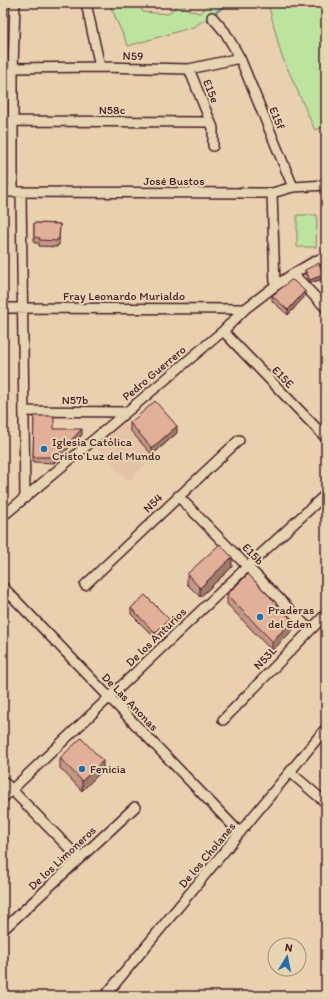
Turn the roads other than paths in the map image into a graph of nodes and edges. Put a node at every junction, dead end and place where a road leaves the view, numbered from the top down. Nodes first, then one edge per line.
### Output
1 (15, 3) edge
2 (86, 3) edge
3 (212, 17) dead end
4 (240, 58) junction
5 (100, 67) junction
6 (13, 68) junction
7 (189, 69) junction
8 (13, 122) junction
9 (210, 122) junction
10 (213, 146) dead end
11 (326, 185) edge
12 (293, 188) junction
13 (3, 192) edge
14 (17, 192) junction
15 (272, 193) junction
16 (326, 257) edge
17 (293, 274) junction
18 (275, 286) junction
19 (3, 308) edge
20 (22, 308) junction
21 (245, 308) junction
22 (326, 308) edge
23 (223, 332) junction
24 (24, 411) junction
25 (126, 412) junction
26 (326, 438) edge
27 (239, 440) dead end
28 (326, 494) edge
29 (178, 496) junction
30 (25, 498) junction
31 (3, 516) edge
32 (248, 566) junction
33 (85, 585) dead end
34 (3, 587) edge
35 (326, 614) edge
36 (310, 630) junction
37 (110, 698) junction
38 (222, 720) dead end
39 (326, 728) edge
40 (290, 772) junction
41 (3, 781) edge
42 (11, 789) junction
43 (3, 798) edge
44 (326, 803) edge
45 (134, 807) dead end
46 (240, 833) junction
47 (79, 858) junction
48 (6, 927) dead end
49 (108, 995) edge

1 - 6 street
2 - 5 street
3 - 4 street, E15f
4 - 7 street, N59
4 - 12 street, E15f
5 - 6 street, N59
5 - 7 street, N59
6 - 8 street
7 - 9 street, E15e
8 - 9 street, N58c
8 - 14 street
9 - 10 street, E15e
11 - 12 street, José Bustos
12 - 15 street, José Bustos
13 - 14 street, José Bustos
14 - 15 street, José Bustos
14 - 20 street
15 - 18 street
16 - 17 street, Pedro Guerrero
17 - 18 street, Pedro Guerrero
17 - 22 street
18 - 21 street, Pedro Guerrero
19 - 20 street, Fray Leonardo Murialdo
20 - 21 street, Fray Leonardo Murialdo
20 - 24 street
21 - 23 street, Pedro Guerrero
23 - 25 street, Pedro Guerrero
23 - 26 street, E15E
24 - 25 street, N57b
24 - 30 street
25 - 30 street, Pedro Guerrero
27 - 29 street, N54
28 - 32 street, De los Anturios
29 - 32 street, E15b
29 - 33 street, N54
30 - 31 street, Pedro Guerrero
32 - 36 street, E15b
32 - 37 street, De los Anturios
34 - 37 street, De Las Anonas
35 - 36 street, N53L
36 - 38 street, N53L
37 - 42 street, De los Anturios
37 - 46 street, De Las Anonas
39 - 40 street, De los Cholanes
40 - 44 street
40 - 46 street, De los Cholanes
41 - 42 street
42 - 43 street, De los Anturios
42 - 47 street
45 - 47 street, De los Limoneros
46 - 49 street, De los Cholanes
47 - 48 street, De los Limoneros

